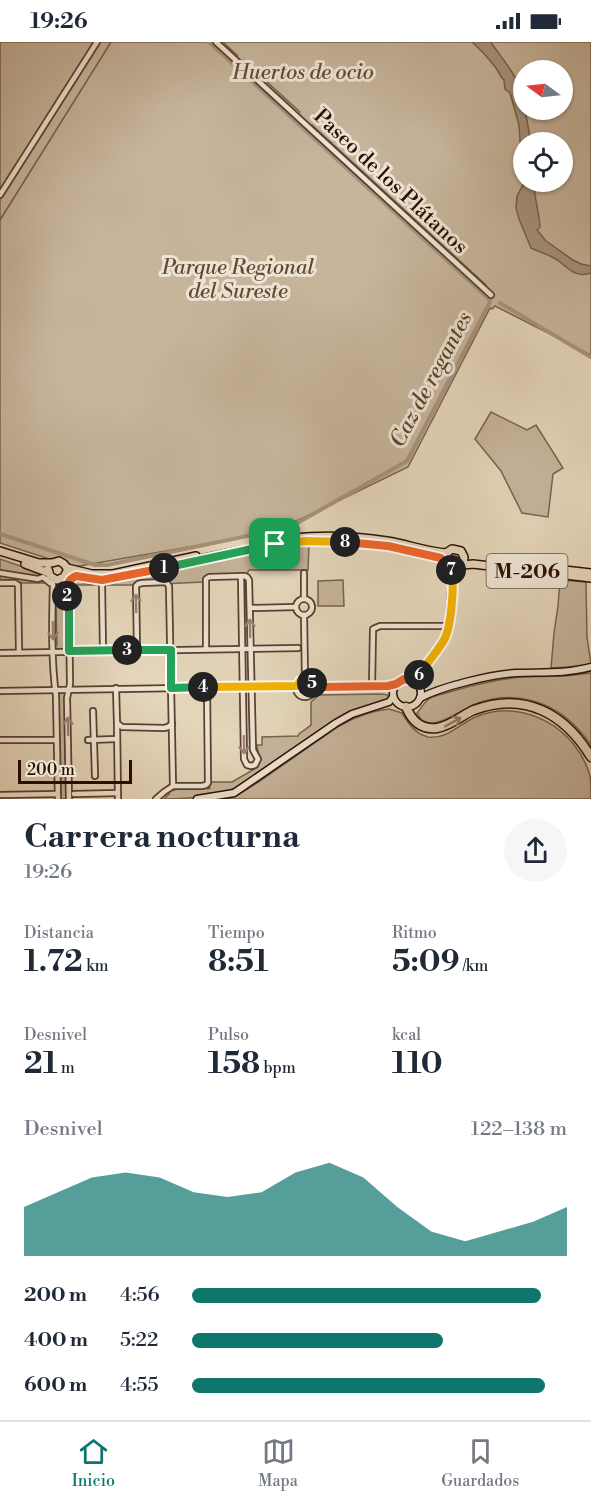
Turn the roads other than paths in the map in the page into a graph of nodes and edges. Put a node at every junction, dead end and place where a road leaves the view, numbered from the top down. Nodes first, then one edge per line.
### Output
1 (97, 42) edge
2 (216, 42) edge
3 (0, 195) edge
4 (491, 296) dead end
5 (0, 551) edge
6 (447, 553) junction
7 (0, 556) edge
8 (52, 563) junction
9 (456, 564) junction
10 (66, 573) junction
11 (304, 573) dead end
12 (591, 573) edge
13 (4, 574) edge
14 (76, 576) junction
15 (241, 576) junction
16 (50, 578) junction
17 (591, 578) edge
18 (7, 580) dead end
19 (15, 580) junction
20 (0, 581) edge
21 (67, 585) junction
22 (102, 585) dead end
23 (304, 598) junction
24 (296, 607) junction
25 (250, 608) junction
26 (304, 615) junction
27 (448, 626) junction
28 (242, 648) junction
29 (251, 648) junction
30 (298, 648) dead end
31 (206, 649) junction
32 (137, 650) junction
33 (171, 650) junction
34 (69, 651) junction
35 (103, 651) junction
36 (0, 652) edge
37 (19, 652) junction
38 (53, 652) junction
39 (591, 667) edge
40 (305, 679) junction
41 (414, 681) junction
42 (396, 684) junction
43 (243, 686) junction
44 (251, 686) junction
45 (297, 686) junction
46 (372, 686) junction
47 (381, 686) junction
48 (207, 687) junction
49 (316, 687) junction
50 (116, 688) junction
51 (171, 688) junction
52 (55, 689) junction
53 (69, 689) junction
54 (0, 691) edge
55 (421, 694) junction
56 (393, 696) junction
57 (402, 706) junction
58 (374, 707) junction
59 (93, 711) dead end
60 (117, 723) junction
61 (172, 724) junction
62 (94, 739) junction
63 (117, 739) junction
64 (0, 740) edge
65 (57, 740) junction
66 (87, 740) dead end
67 (591, 757) edge
68 (95, 776) dead end
69 (173, 786) junction
70 (74, 794) dead end
71 (0, 795) edge
72 (58, 796) edge
73 (118, 796) edge
74 (69, 799) edge
75 (156, 799) edge
76 (197, 799) edge

1 - 3 street
2 - 4 street, Paseo de los Plátanos
5 - 8 main road, M-206
6 - 9 main road
6 - 9 main road, M-206
6 - 10 main road, M-206
7 - 16 main road, M-206
8 - 10 main road, M-206
8 - 16 main road
9 - 12 main road, M-206
9 - 14 main road, M-206
9 - 17 main road, M-206
9 - 27 street
10 - 14 main road, M-206
10 - 16 main road, M-206
10 - 21 street
11 - 23 street
13 - 18 street
13 - 19 street
13 - 20 street
14 - 21 street
15 - 25 street
15 - 28 street
15 - 31 street
16 - 19 street
16 -> 38 street
19 - 20 street
19 - 37 street
21 - 34 street
22 - 35 street
23 - 24 street
23 - 26 street
24 - 25 street
24 - 26 street
29 -> 25 street
26 - 40 street
27 - 41 street
27 - 46 street
28 - 29 street
28 - 31 street
28 - 43 street
29 - 30 street
29 - 44 street
31 - 33 street
32 - 33 street
32 -> 33 street
32 - 35 street
33 - 51 street
34 - 35 street
34 - 38 street
34 - 53 street
36 - 37 street
37 - 38 street
38 - 52 street
39 - 55 street
40 - 45 street
40 - 49 street
41 - 42 street
41 - 55 street
42 - 47 street
42 - 56 street
43 - 44 street
43 -> 44 street
43 - 48 street
44 - 45 street
45 - 49 street
46 - 47 street
46 - 49 street
47 - 56 street
48 - 51 street
48 - 69 street
50 - 51 street
50 - 53 street
50 - 60 street
51 - 61 street
52 - 53 street
52 - 54 street
52 - 65 street
74 -> 53 street
55 - 57 street
56 - 57 street
56 - 58 street
57 - 58 street
57 -> 67 highway
58 - 76 street
59 - 62 street
60 - 61 street
60 - 63 street
61 - 69 street
62 - 63 street
62 - 66 street
62 - 68 street
63 - 73 street
64 - 65 street
65 - 72 street
69 - 75 street
70 - 73 street
71 - 72 street

